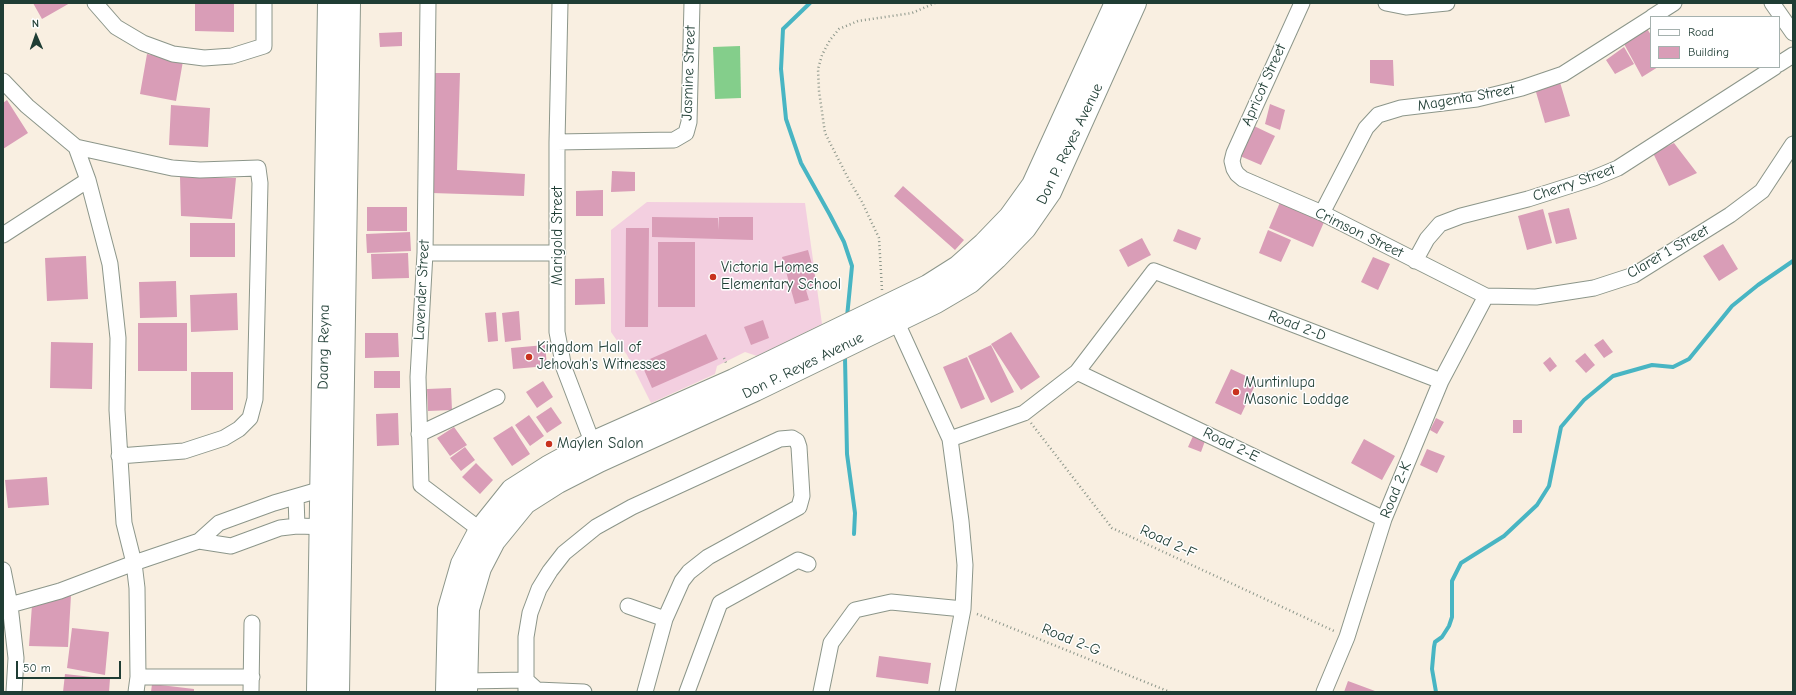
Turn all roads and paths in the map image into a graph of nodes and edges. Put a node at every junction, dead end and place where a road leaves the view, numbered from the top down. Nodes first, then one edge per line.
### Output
1 (95, 3) edge
2 (264, 3) edge
3 (329, 3) edge
4 (349, 3) edge
5 (428, 3) edge
6 (560, 3) edge
7 (692, 3) edge
8 (935, 3) edge
9 (1116, 3) edge
10 (1136, 3) edge
11 (1302, 3) edge
12 (1386, 3) edge
13 (1448, 3) edge
14 (1674, 3) edge
15 (1772, 3) edge
16 (1654, 16) edge
17 (1650, 18) edge
18 (1793, 34) edge
19 (1793, 55) edge
20 (1780, 63) edge
21 (1773, 68) edge
22 (4, 84) edge
23 (557, 142) junction
24 (1793, 144) edge
25 (76, 147) junction
26 (1234, 169) joint
27 (88, 180) junction
28 (1322, 213) junction
29 (3, 235) edge
30 (425, 253) junction
31 (558, 253) junction
32 (1415, 261) junction
33 (1486, 296) junction
34 (892, 313) junction
35 (1077, 372) junction
36 (1441, 381) junction
37 (497, 397) dead end
38 (1024, 413) junction
39 (420, 434) junction
40 (950, 438) junction
41 (596, 452) junction
42 (119, 456) junction
43 (332, 486) junction
44 (296, 497) junction
45 (249, 512) junction
46 (1384, 519) junction
47 (297, 526) junction
48 (331, 527) junction
49 (487, 535) junction
50 (255, 537) junction
51 (200, 541) junction
52 (134, 563) junction
53 (808, 564) dead end
54 (3, 570) edge
55 (10, 605) junction
56 (628, 606) dead end
57 (963, 608) junction
58 (665, 619) junction
59 (252, 623) dead end
60 (1347, 637) junction
61 (137, 685) edge
62 (251, 685) edge
63 (466, 686) edge
64 (531, 689) edge
65 (14, 692) edge
66 (318, 692) edge
67 (338, 692) edge
68 (447, 692) edge
69 (584, 692) edge
70 (645, 692) edge
71 (687, 692) edge
72 (821, 692) edge
73 (947, 692) edge
74 (1170, 692) edge
75 (1324, 692) edge

1 - 2 street
3 - 43 street, Daang Reyna
4 - 43 street, Daang Reyna
5 - 30 street, Lavender Street
6 - 23 street, Marigold Street
7 - 23 street, Jasmine Street
8 - 34 path
9 - 34 street, Don P. Reyes Avenue
10 - 34 street, Don P. Reyes Avenue
11 - 26 street, Apricot Street
12 - 13 street
14 - 16 street, Magenta Street
15 - 18 street
17 - 28 street, Magenta Street
19 - 20 street
21 - 32 street, Cherry Street
22 - 25 street
23 - 31 street, Marigold Street
24 - 33 street, Claret 1 Street
25 - 27 street
25 - 42 street
26 - 28 street, Crimson Street
27 - 29 street
27 - 42 street
28 - 32 street, Crimson Street
30 - 31 street
30 - 39 street, Lavender Street
31 - 41 street, Marigold Street
32 - 33 street, Crimson Street
33 - 36 street, Road 2-K
34 - 40 street
34 - 41 street, Don P. Reyes Avenue
35 - 36 street, Road 2-D
35 - 38 street
35 - 46 street, Road 2-E
36 - 46 street, Road 2-K
37 - 39 street
38 - 40 street
38 - 60 path, Road 2-F
39 - 49 street, Lavender Street
40 - 57 street
41 - 49 street, Don P. Reyes Avenue
42 - 52 street
43 - 44 street
43 - 48 street, Daang Reyna
44 - 45 street
44 - 47 street
45 - 50 street
45 - 51 street
46 - 60 street, Road 2-K
47 - 48 street
47 - 50 street
48 - 66 street, Daang Reyna
48 - 67 street, Daang Reyna
49 - 63 street, Don P. Reyes Avenue
49 - 68 street, Don P. Reyes Avenue
50 - 51 street
51 - 52 street
52 - 55 street
52 - 61 street
53 - 71 street
54 - 55 street
55 - 65 street
56 - 58 street
57 - 72 street
57 - 73 street
57 - 74 path, Road 2-G
58 - 64 street
58 - 70 street
59 - 62 street
60 - 75 street, Road 2-K
61 - 62 street
63 - 64 street
64 - 69 street

